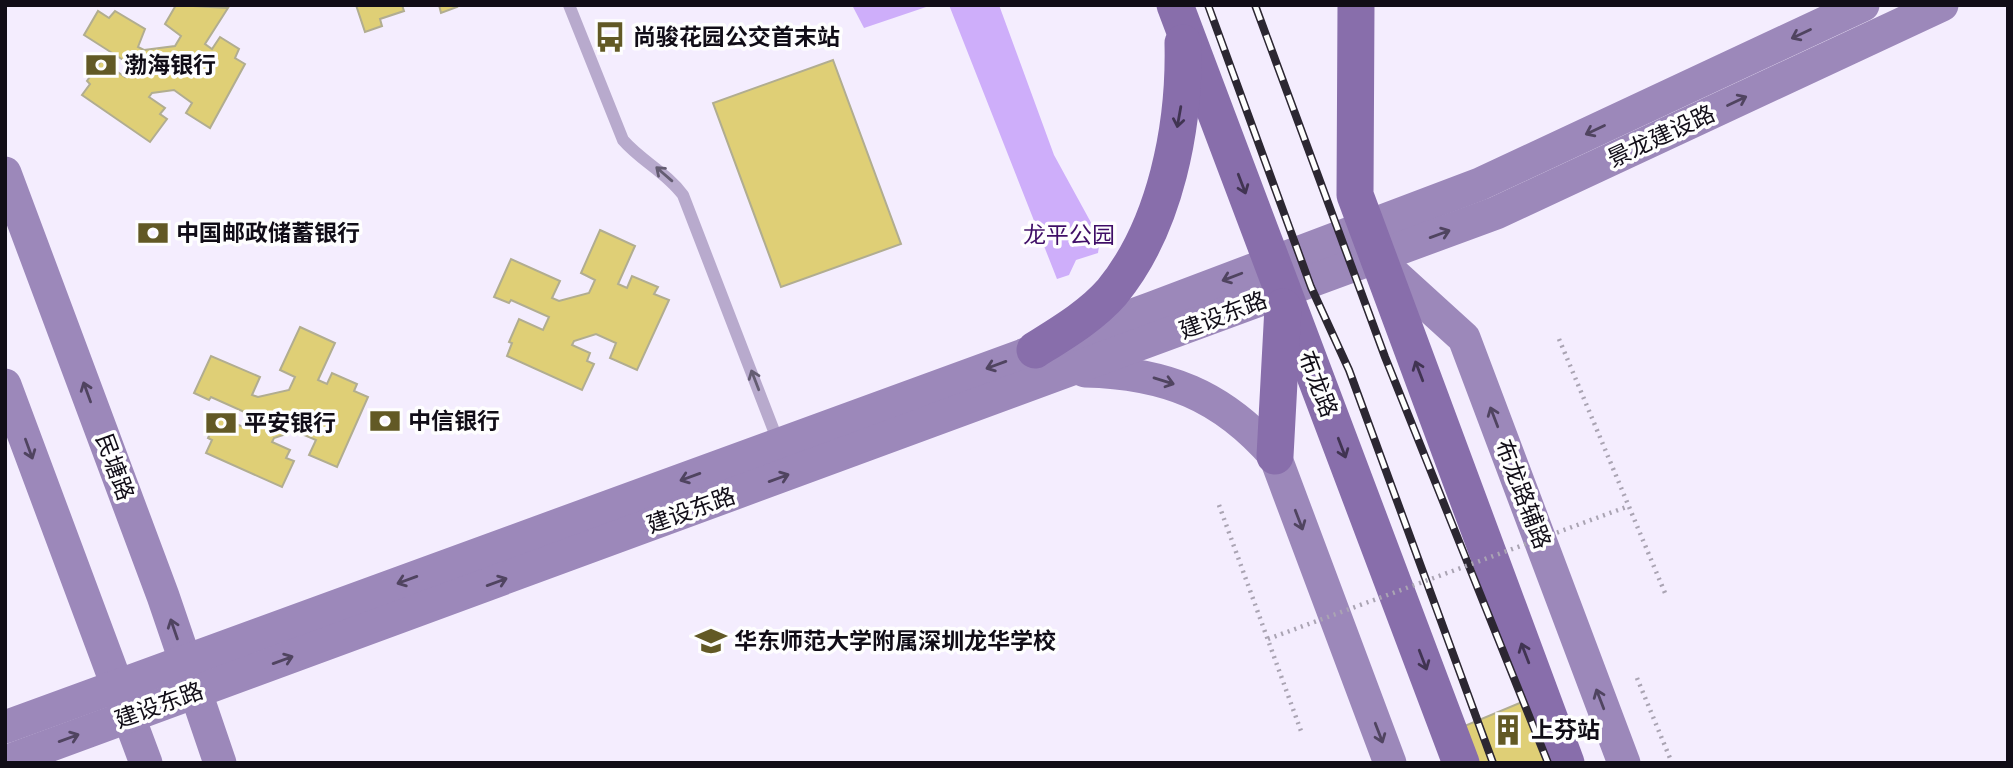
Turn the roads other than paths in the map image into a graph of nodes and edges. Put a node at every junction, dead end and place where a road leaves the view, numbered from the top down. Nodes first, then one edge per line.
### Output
1 (569, 5) edge
2 (1356, 5) edge
3 (1863, 5) edge
4 (1941, 5) edge
5 (1179, 15) edge
6 (5, 173) edge
7 (1371, 242) junction
8 (1278, 277) junction
9 (1035, 350) junction
10 (1072, 371) junction
11 (5, 385) edge
12 (779, 444) junction
13 (1275, 456) junction
14 (190, 676) junction
15 (118, 686) junction
16 (129, 717) junction
17 (5, 727) edge
18 (5, 762) edge
19 (146, 763) edge
20 (220, 763) edge
21 (1390, 763) edge
22 (1461, 763) edge
23 (1566, 763) edge
24 (1624, 763) edge

12 -> 1 lane
2 - 7 main road
3 -> 7 main road, 景龙建设路
7 -> 4 main road, 景龙建设路
5 -> 8 main road, 布龙路
5 -> 9 main road
14 -> 6 main road, 民塘路
7 - 8 main road, 建设东路
23 -> 7 main road
24 -> 7 main road, 布龙路辅路
8 -> 9 main road, 建设东路
8 - 10 main road, 建设东路
8 - 13 main road
8 -> 22 main road, 布龙路
9 -> 12 main road, 建设东路
10 -> 13 main road
14 -> 10 main road, 建设东路
11 -> 15 main road
12 -> 14 main road, 建设东路
13 -> 21 main road
14 - 15 main road, 建设东路
14 - 16 main road, 建设东路
14 - 20 main road, 民塘路
15 - 16 main road
15 - 17 main road, 建设东路
18 -> 16 main road, 建设东路
16 - 19 main road

